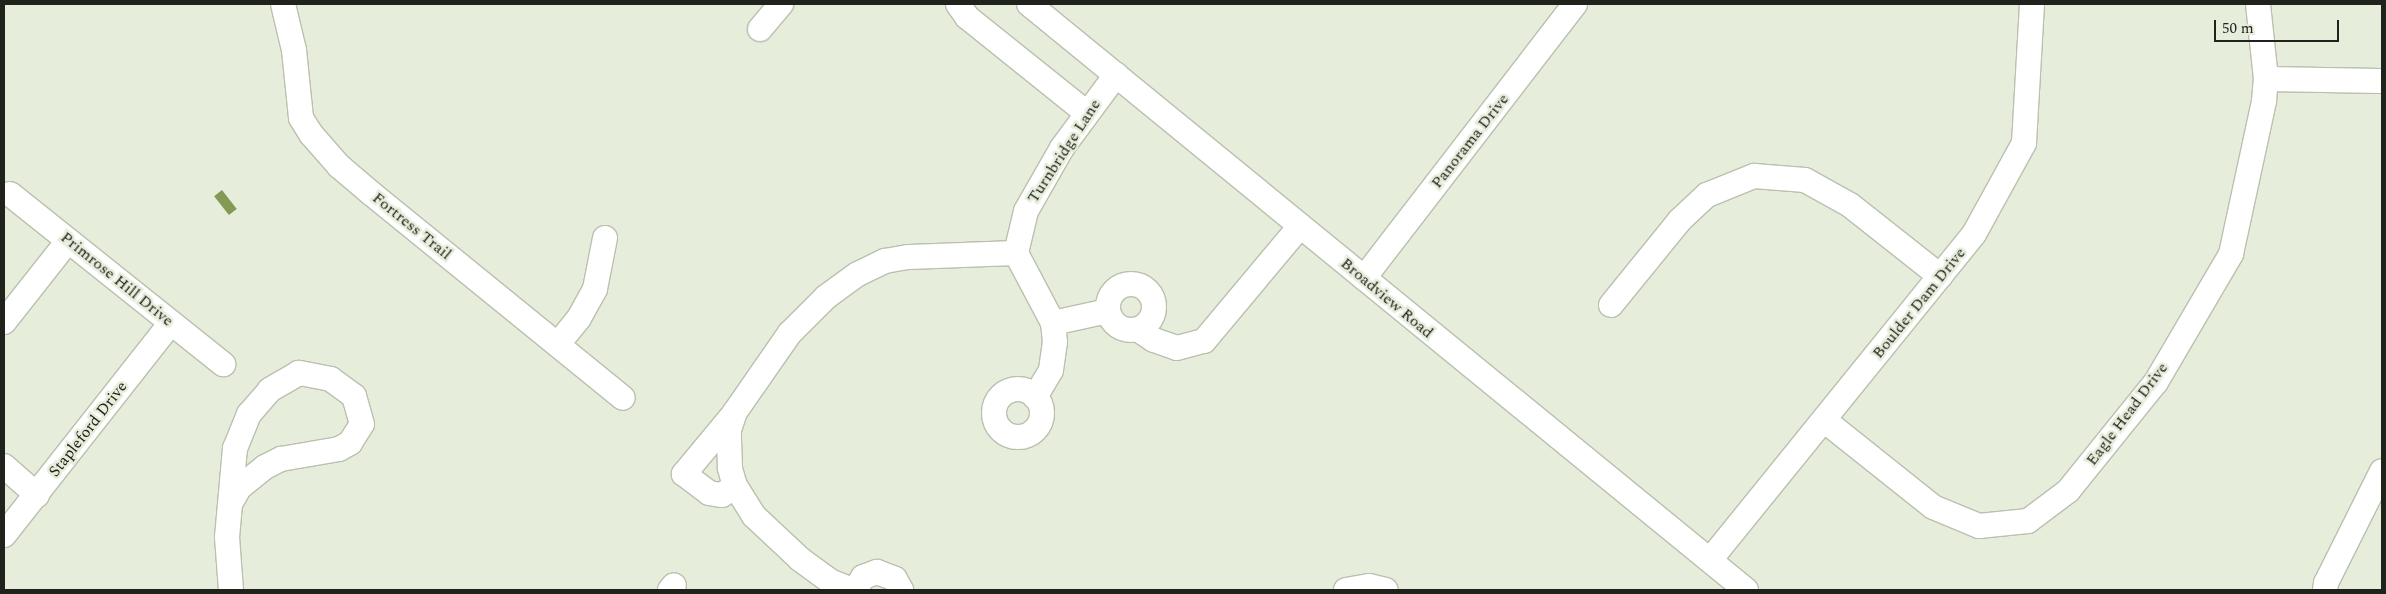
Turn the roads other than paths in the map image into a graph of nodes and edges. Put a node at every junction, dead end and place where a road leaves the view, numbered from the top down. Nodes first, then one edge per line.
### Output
1 (283, 4) edge
2 (781, 4) edge
3 (958, 4) edge
4 (1029, 4) edge
5 (1576, 4) edge
6 (2032, 4) edge
7 (2258, 4) edge
8 (760, 29) dead end
9 (1116, 76) junction
10 (2266, 80) junction
11 (2382, 80) edge
12 (1087, 113) junction
13 (10, 194) dead end
14 (1300, 226) junction
15 (606, 238) dead end
16 (68, 241) junction
17 (1016, 253) junction
18 (1940, 276) junction
19 (1364, 278) junction
20 (1610, 305) dead end
21 (1108, 311) junction
22 (4, 322) edge
23 (171, 323) junction
24 (1053, 324) junction
25 (1139, 330) junction
26 (558, 344) junction
27 (223, 364) dead end
28 (1036, 397) dead end
29 (623, 398) dead end
30 (735, 412) junction
31 (1824, 420) junction
32 (4, 466) edge
33 (2382, 471) edge
34 (736, 486) junction
35 (37, 495) junction
36 (231, 502) junction
37 (4, 535) edge
38 (1710, 560) junction
39 (231, 590) edge
40 (853, 590) edge
41 (900, 590) edge
42 (1346, 590) edge
43 (1386, 590) edge
44 (1746, 590) edge
45 (2325, 590) edge

1 - 26 street, Fortress Trail
2 - 8 street
3 - 12 street
4 - 9 street, Broadview Road
5 - 19 street, Panorama Drive
6 - 18 street, Boulder Dam Drive
7 - 10 street, Eagle Head Drive
9 - 12 street, Turnbridge Lane
9 - 14 street, Broadview Road
10 - 11 street
10 - 31 street, Eagle Head Drive
12 - 17 street, Turnbridge Lane
13 - 16 street, Primrose Hill Drive
14 - 19 street, Broadview Road
14 - 25 street
15 - 26 street
16 - 22 street
16 - 23 street, Primrose Hill Drive
17 - 24 street
17 - 30 street
18 - 20 street
18 - 31 street, Boulder Dam Drive
19 - 38 street, Broadview Road
21 - 24 street
21 - 25 street
21 - 25 street
23 - 27 street, Primrose Hill Drive
23 - 35 street, Stapleford Drive
24 - 28 street
26 - 29 street, Fortress Trail
30 - 34 street
30 - 34 street
31 - 38 street, Boulder Dam Drive
32 - 35 street
33 - 45 street
34 - 40 street
35 - 37 street, Stapleford Drive
36 - 36 street
36 - 39 street
38 - 44 street, Broadview Road
40 - 41 street
42 - 43 street

